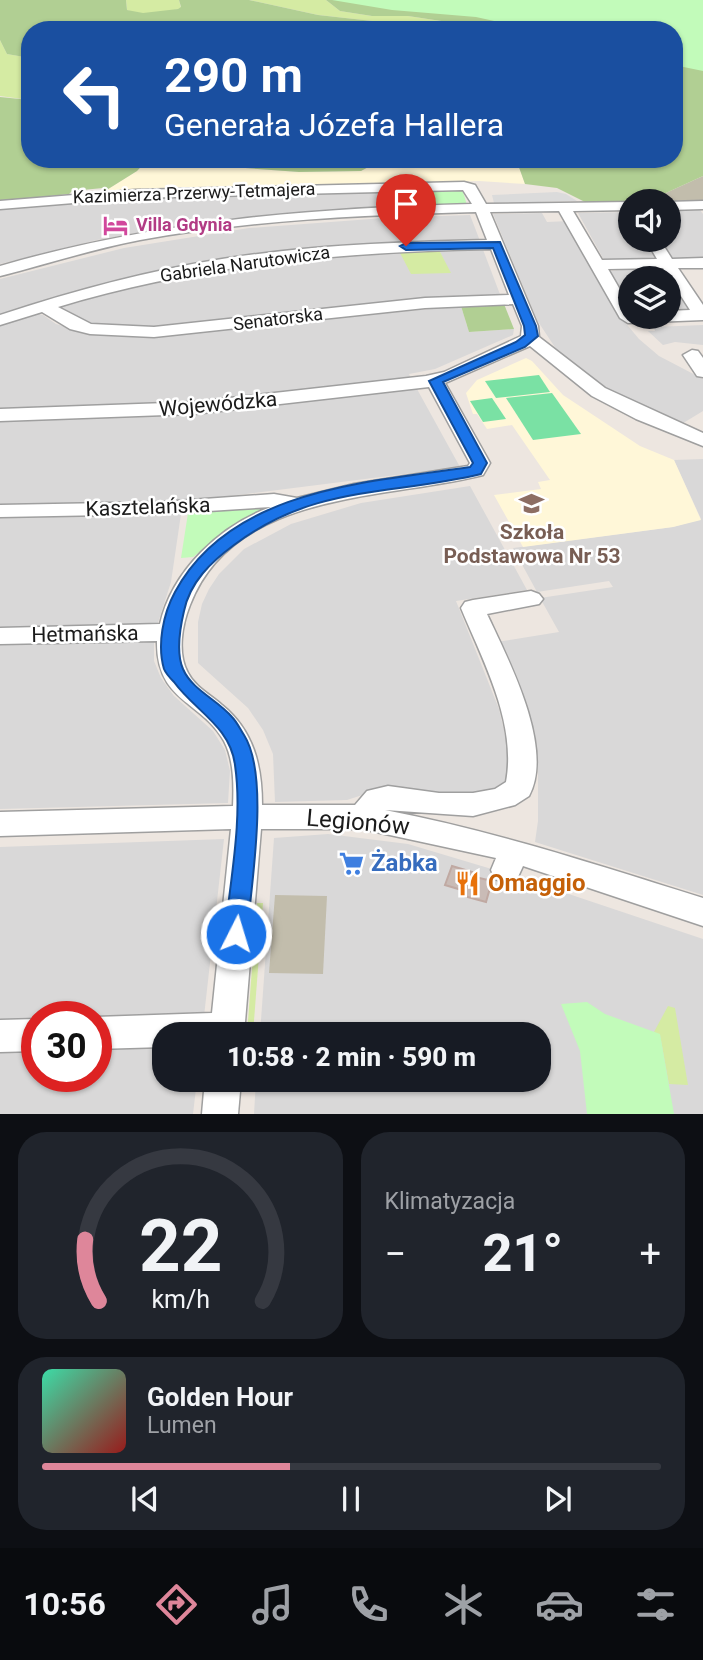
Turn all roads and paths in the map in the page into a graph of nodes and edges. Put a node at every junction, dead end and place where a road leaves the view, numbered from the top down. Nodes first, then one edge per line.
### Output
1 (388, 187) junction
2 (0, 205) edge
3 (618, 206) edge
4 (681, 206) edge
5 (702, 206) edge
6 (564, 207) junction
7 (482, 209) junction
8 (394, 212) junction
9 (496, 244) junction
10 (660, 252) edge
11 (668, 263) junction
12 (703, 263) edge
13 (599, 265) junction
14 (0, 271) edge
15 (519, 299) junction
16 (618, 300) edge
17 (44, 306) junction
18 (701, 315) edge
19 (681, 316) edge
20 (0, 320) edge
21 (530, 339) junction
22 (692, 355) dead end
23 (703, 372) edge
24 (435, 381) junction
25 (0, 415) edge
26 (703, 440) edge
27 (296, 503) junction
28 (0, 511) edge
29 (531, 599) dead end
30 (171, 632) junction
31 (0, 636) edge
32 (247, 817) junction
33 (362, 817) junction
34 (0, 824) edge
35 (703, 912) edge
36 (228, 1022) edge
37 (112, 1033) edge
38 (152, 1033) edge
39 (21, 1035) edge
40 (0, 1036) edge
41 (222, 1092) edge
42 (220, 1114) edge

1 - 2 street, Kazimierza Przerwy-Tetmajera
1 - 7 street, Kazimierza Przerwy-Tetmajera
1 - 8 street
3 - 6 street
4 - 5 street
6 - 7 street
6 - 13 street
7 - 8 street
7 - 9 street
8 - 14 street
9 - 15 street
9 - 17 street, Gabriela Narutowicza
10 - 11 street
11 - 12 street
11 - 13 street
11 - 18 street
13 - 16 street
15 - 17 street, Senatorska
15 - 21 street
17 - 20 street, Gabriela Narutowicza
18 - 19 street
21 - 24 street
21 - 26 street
22 - 23 street
24 - 25 street, Wojewódzka
24 - 27 street
27 - 28 street, Kasztelańska
27 - 30 street
29 - 33 street
30 - 31 street, Hetmańska
30 - 32 street
32 - 33 street, Legionów
32 - 34 street, Legionów
32 - 36 street
33 - 35 street, Legionów
37 - 38 street
39 - 40 street
41 - 42 street

